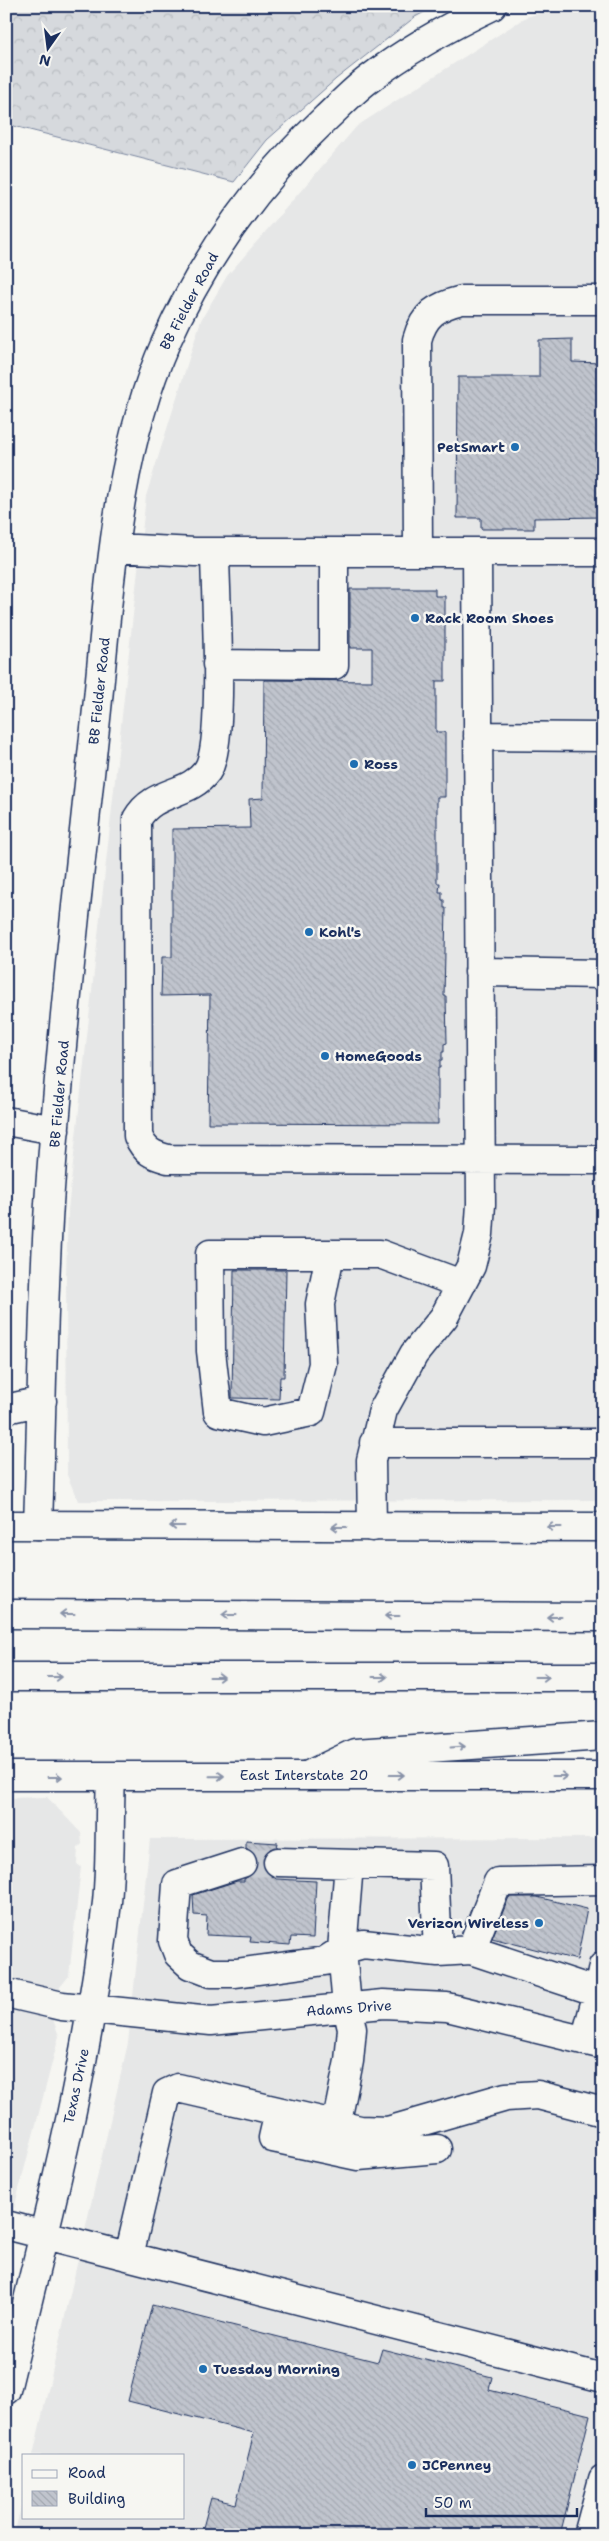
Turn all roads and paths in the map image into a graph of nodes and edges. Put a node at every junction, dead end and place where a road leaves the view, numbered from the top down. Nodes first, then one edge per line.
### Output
1 (492, 6) edge
2 (603, 300) edge
3 (115, 548) junction
4 (215, 552) junction
5 (334, 552) junction
6 (418, 552) junction
7 (477, 552) junction
8 (603, 552) edge
9 (217, 664) junction
10 (478, 736) junction
11 (603, 737) edge
12 (480, 972) junction
13 (603, 974) edge
14 (6, 1121) edge
15 (55, 1130) junction
16 (480, 1160) junction
17 (603, 1160) edge
18 (330, 1254) junction
19 (461, 1284) junction
20 (42, 1402) junction
21 (6, 1409) edge
22 (374, 1443) junction
23 (603, 1443) edge
24 (6, 1524) edge
25 (38, 1525) junction
26 (372, 1527) junction
27 (603, 1527) edge
28 (6, 1614) edge
29 (603, 1617) edge
30 (6, 1676) edge
31 (603, 1677) edge
32 (603, 1736) edge
33 (309, 1774) junction
34 (6, 1776) edge
35 (603, 1776) edge
36 (110, 1777) junction
37 (278, 1862) tunnel mouth
38 (242, 1863) tunnel mouth
39 (349, 1864) junction
40 (603, 1880) edge
41 (342, 1950) junction
42 (471, 1950) junction
43 (438, 1952) junction
44 (601, 1983) edge
45 (6, 1993) edge
46 (347, 2007) junction
47 (91, 2009) junction
48 (594, 2043) edge
49 (279, 2112) junction
50 (603, 2112) edge
51 (336, 2126) junction
52 (437, 2149) dead end
53 (6, 2225) edge
54 (43, 2234) junction
55 (129, 2256) junction
56 (603, 2378) edge
57 (6, 2390) edge
58 (603, 2480) edge
59 (588, 2535) edge

1 - 3 main road, BB Fielder Road
2 - 6 main road
3 - 4 main road
3 - 15 main road, BB Fielder Road
4 - 5 main road
4 - 9 main road
5 - 6 main road
5 - 9 main road
6 - 7 main road
7 - 8 main road
7 - 10 main road
9 - 16 main road
10 - 11 main road
10 - 12 main road
12 - 13 main road
12 - 16 main road
14 - 15 main road
15 - 20 main road, BB Fielder Road
16 - 17 main road
16 - 19 main road
18 - 18 main road
18 - 19 main road
19 - 22 main road
20 - 21 main road
20 - 25 main road, BB Fielder Road
22 - 23 main road
22 - 26 main road
24 - 25 main road
26 -> 25 main road
27 -> 26 main road
29 -> 28 main road
30 -> 31 main road
33 -> 32 main road
33 -> 35 main road, East Interstate 20
36 -> 33 main road, East Interstate 20
34 -> 36 main road, East Interstate 20
36 - 47 main road, Texas Drive
37 - 39 main road
38 - 41 main road
39 - 41 main road
39 - 43 main road
40 - 42 main road
41 - 43 main road
41 - 46 main road
42 - 43 main road
42 - 44 main road
44 - 48 main road
45 - 47 main road, Adams Drive
46 - 47 main road, Adams Drive
46 - 48 main road, Adams Drive
46 - 51 main road
47 - 54 main road, Texas Drive
49 - 51 main road
49 - 52 main road
49 - 55 main road
50 - 51 main road
53 - 54 main road
54 - 55 main road
54 - 57 main road, Texas Drive
55 - 56 main road
58 - 59 main road

